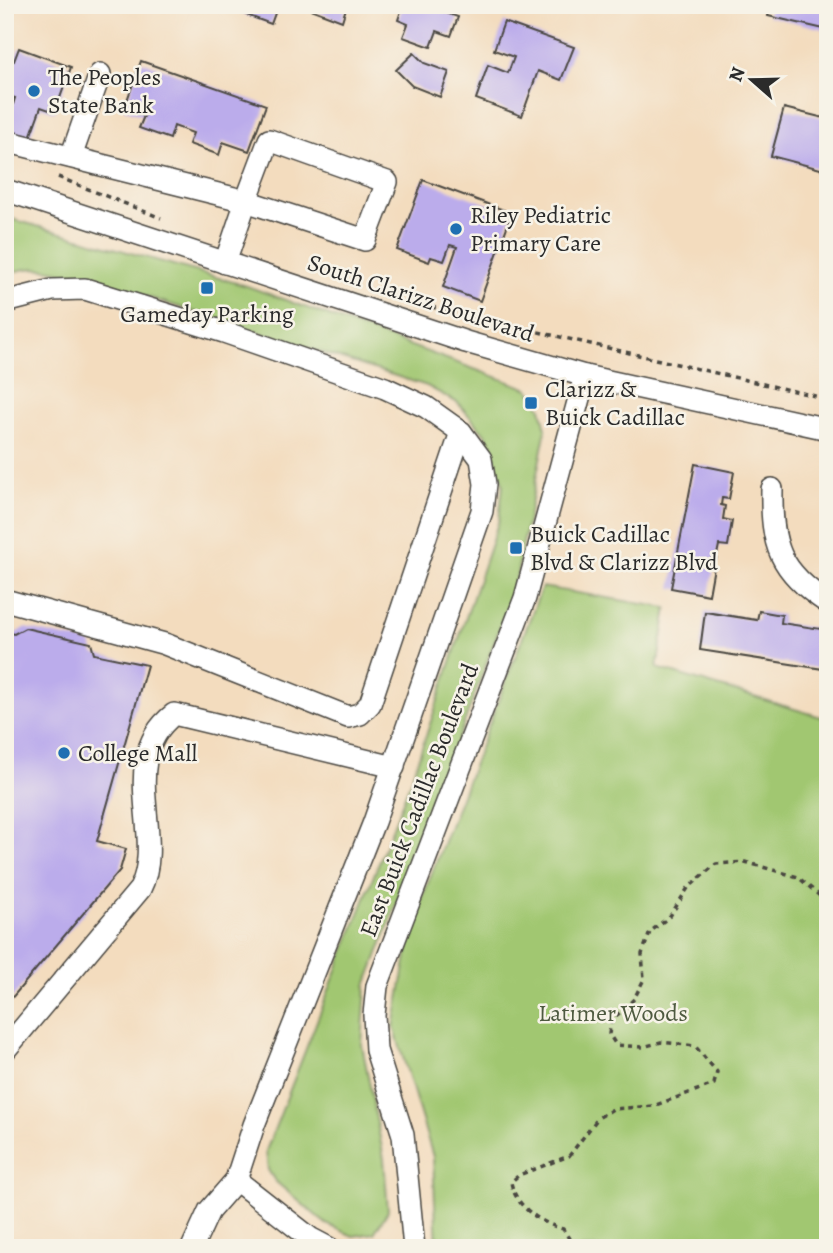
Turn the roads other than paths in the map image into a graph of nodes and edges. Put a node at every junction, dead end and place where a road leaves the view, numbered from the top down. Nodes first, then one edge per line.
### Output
1 (100, 74) dead end
2 (5, 141) edge
3 (71, 157) junction
4 (5, 190) edge
5 (246, 201) junction
6 (225, 263) junction
7 (5, 302) edge
8 (584, 376) junction
9 (828, 429) edge
10 (461, 432) junction
11 (772, 489) dead end
12 (5, 600) edge
13 (828, 603) edge
14 (394, 767) junction
15 (5, 1050) edge
16 (236, 1180) junction
17 (192, 1248) edge
18 (329, 1248) edge
19 (414, 1248) edge

1 - 3 street
2 - 3 street
3 - 5 street
4 - 6 street, South Clarizz Boulevard
5 - 5 street
5 - 6 street
6 - 8 street, South Clarizz Boulevard
7 - 10 street
8 - 9 street, South Clarizz Boulevard
8 - 19 street, East Buick Cadillac Boulevard
10 - 12 street
10 - 14 street
11 - 13 street
14 - 15 street
14 - 16 street
16 - 17 street
16 - 18 street

